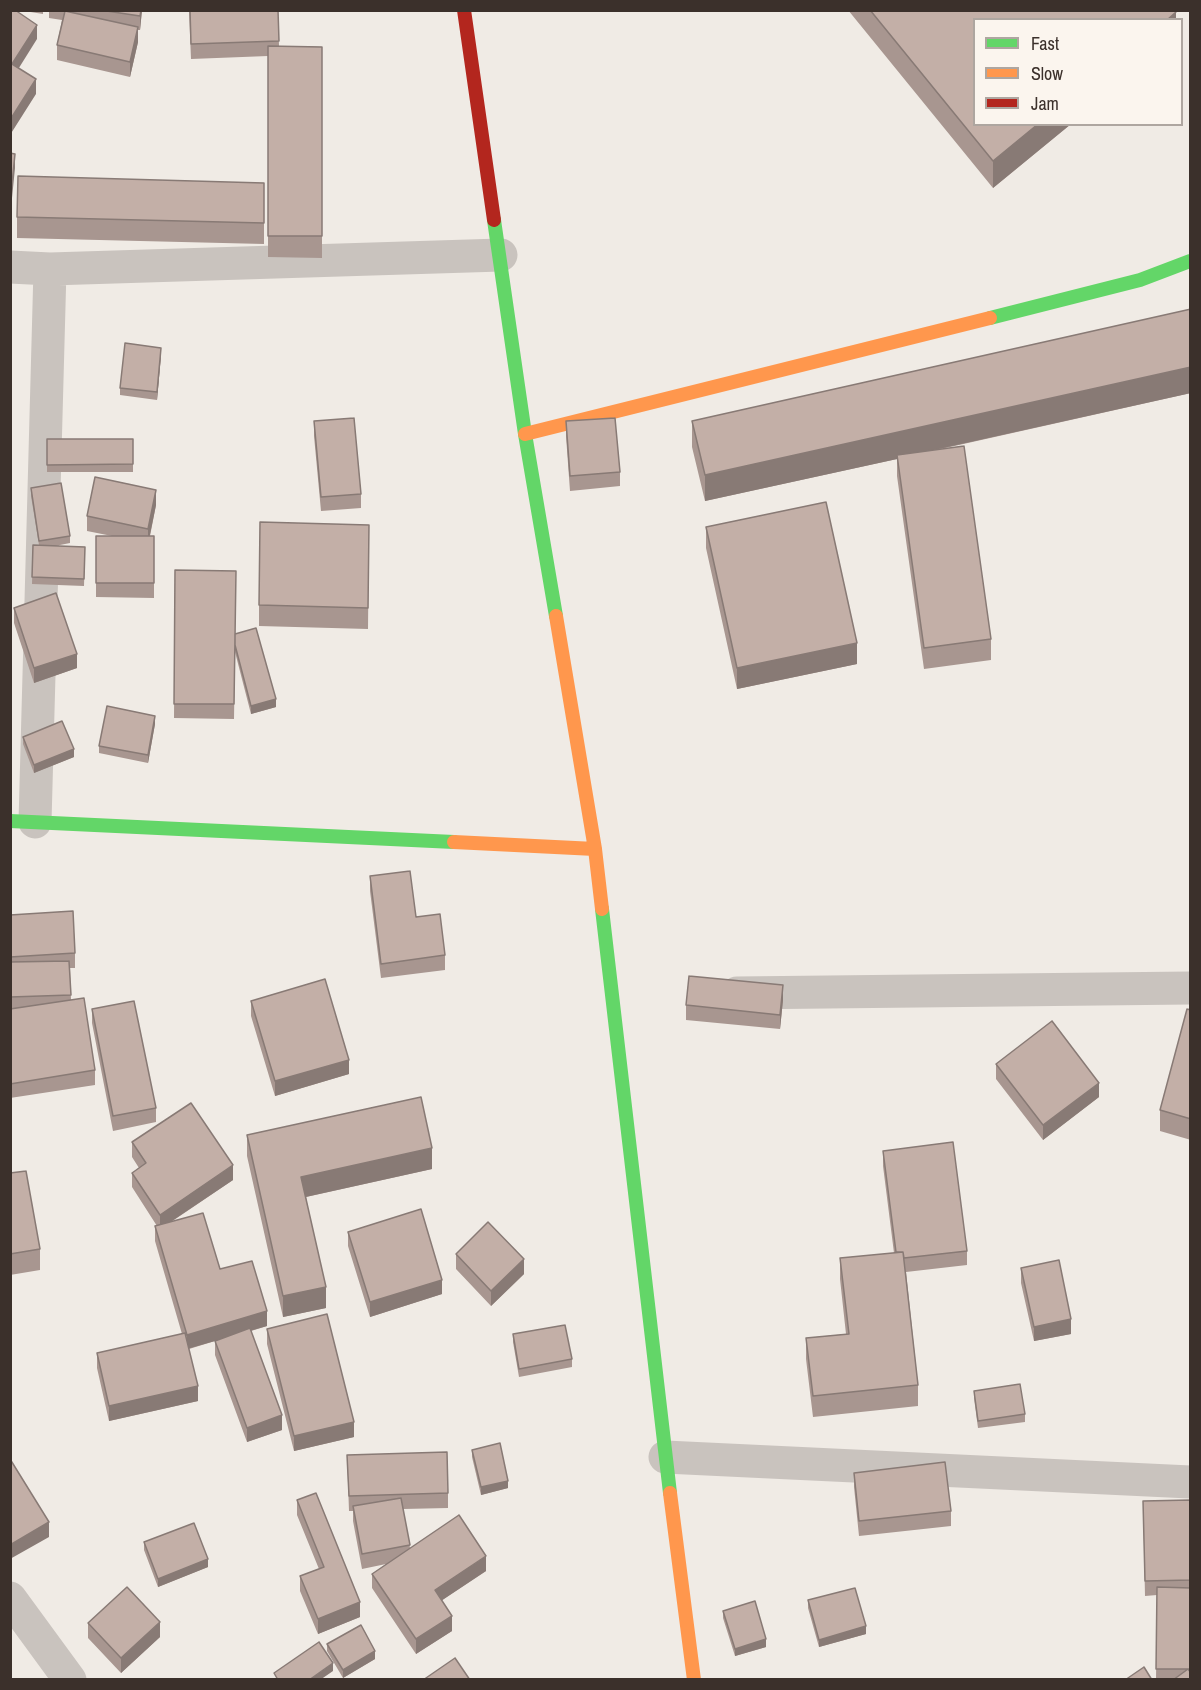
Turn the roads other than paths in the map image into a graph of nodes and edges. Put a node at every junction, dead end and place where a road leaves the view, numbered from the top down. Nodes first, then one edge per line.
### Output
1 (464, 10) edge
2 (501, 255) junction
3 (1191, 261) edge
4 (10, 267) edge
5 (50, 270) junction
6 (525, 434) junction
7 (23, 822) edge
8 (595, 849) junction
9 (1191, 988) edge
10 (732, 993) edge
11 (665, 1457) junction
12 (1191, 1482) edge
13 (10, 1598) edge
14 (70, 1680) edge
15 (694, 1680) edge

1 - 2 main road
2 - 5 street
2 - 6 main road
3 - 6 main road
4 - 5 street
5 - 7 street
6 - 8 main road
7 - 8 main road
8 - 11 main road
9 - 10 street
11 - 12 street
11 - 15 main road
13 - 14 street

